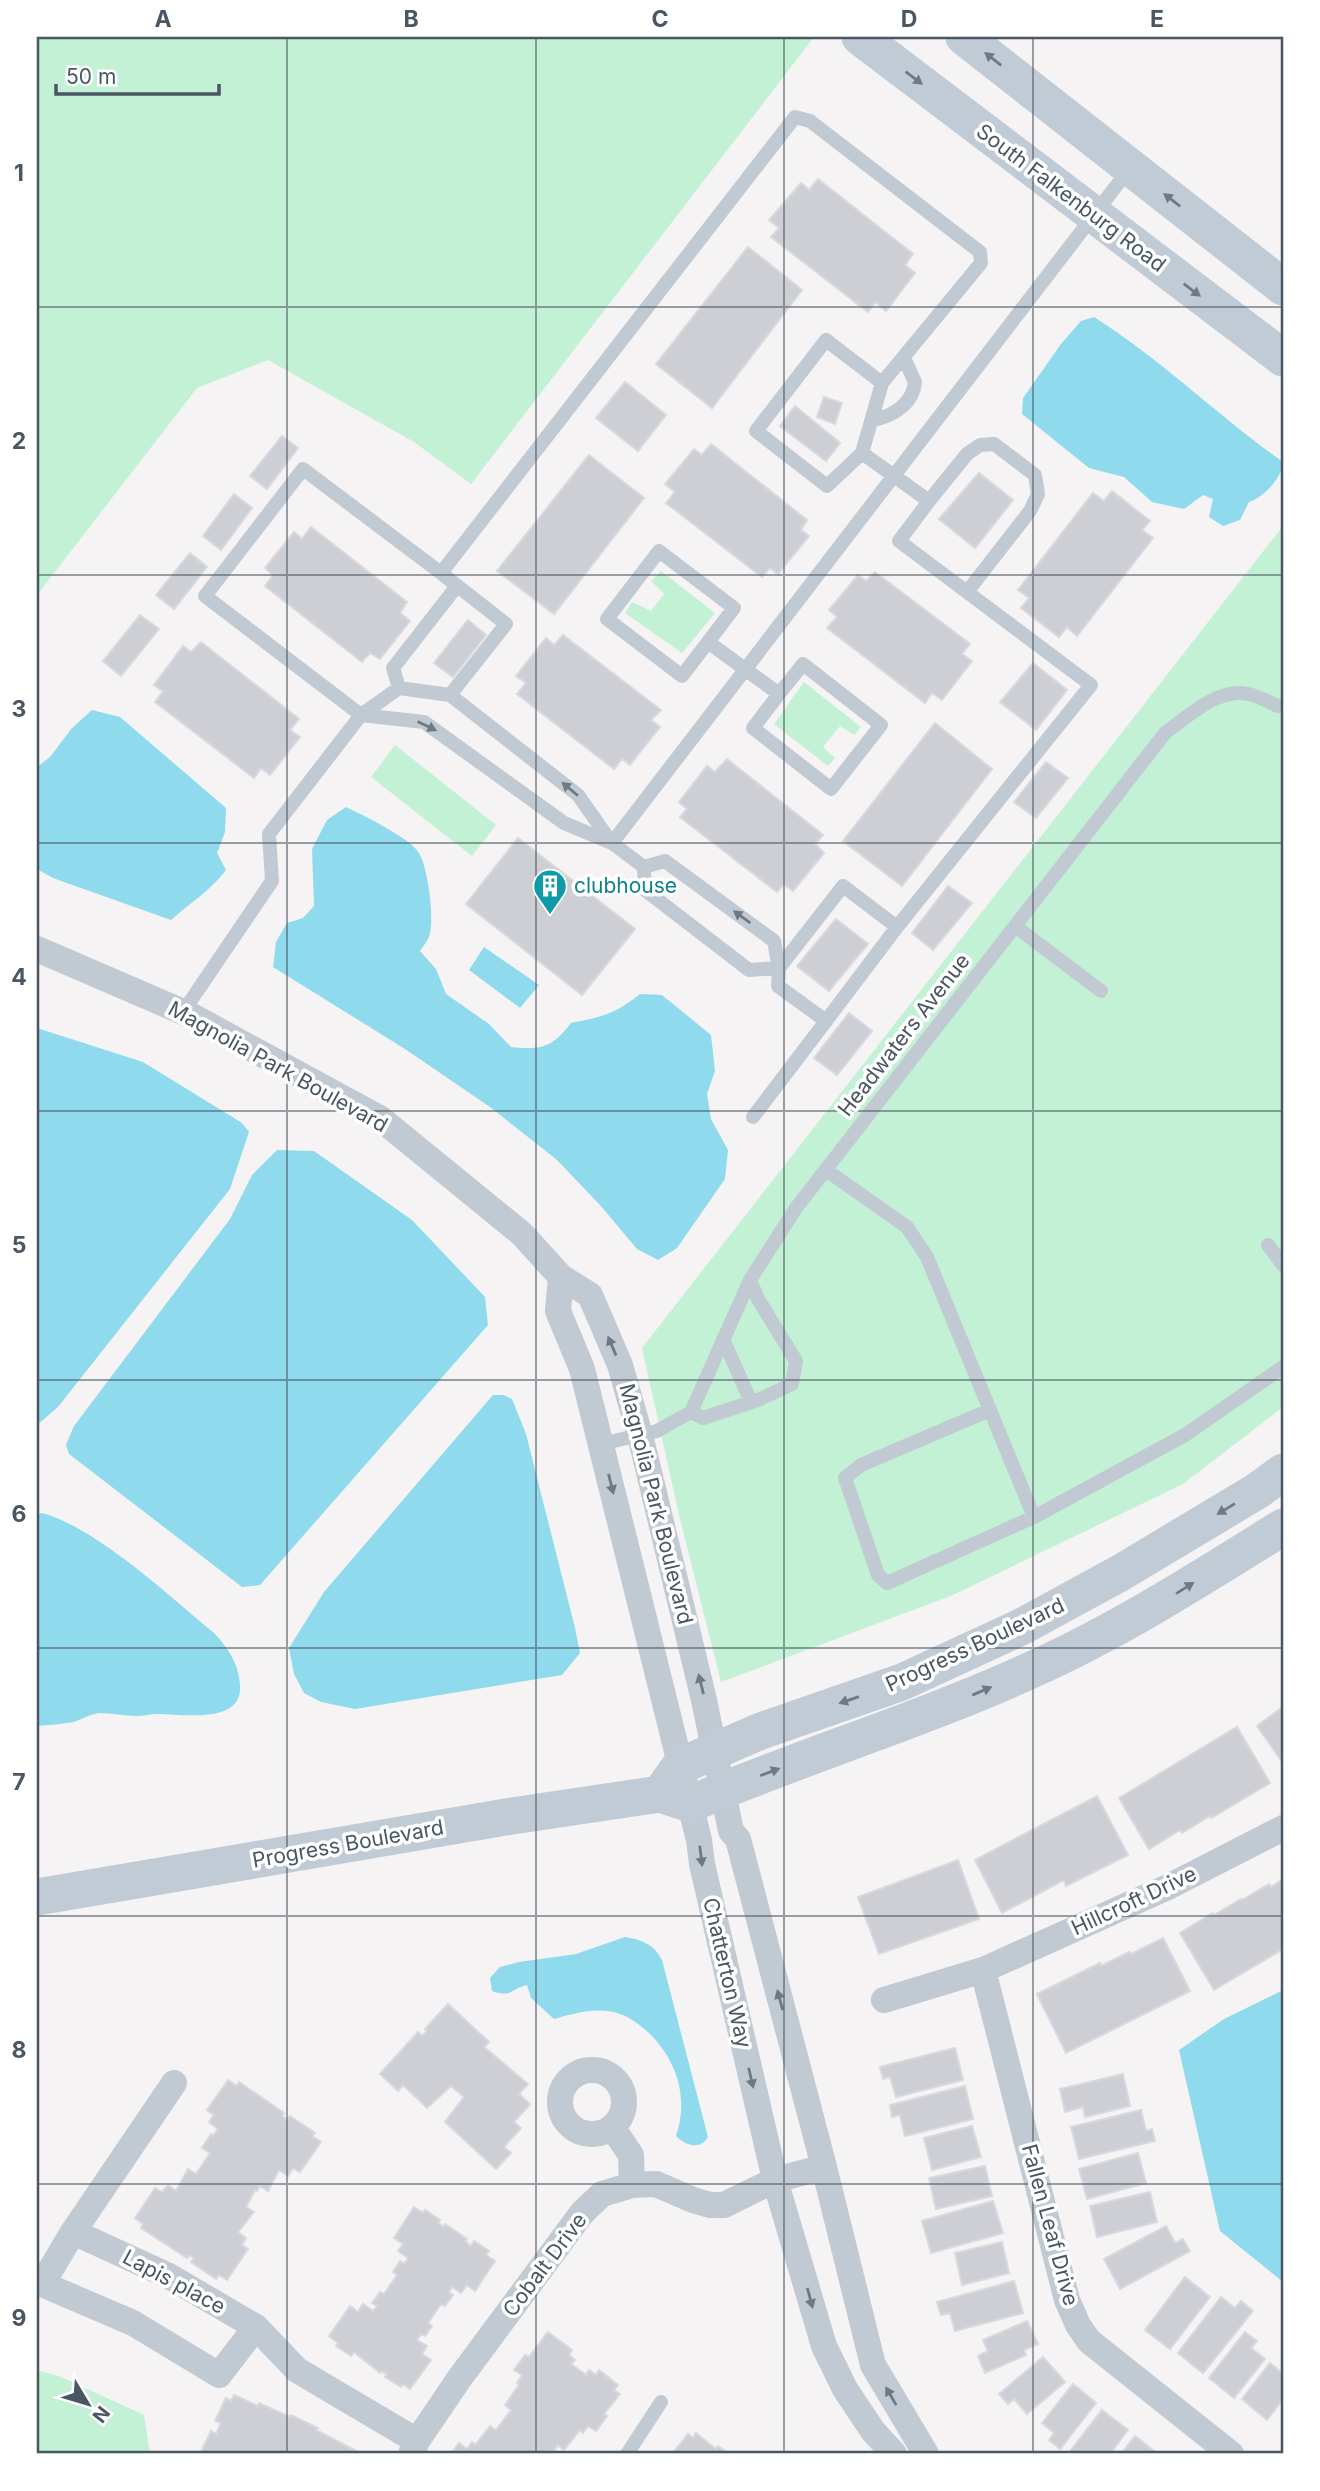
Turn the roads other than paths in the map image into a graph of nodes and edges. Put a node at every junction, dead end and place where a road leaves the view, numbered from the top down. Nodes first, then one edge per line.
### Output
1 (860, 37) edge
2 (964, 37) edge
3 (1130, 167) junction
4 (1094, 217) junction
5 (1283, 287) edge
6 (904, 358) junction
7 (1283, 358) edge
8 (882, 383) junction
9 (872, 420) junction
10 (862, 453) junction
11 (892, 476) junction
12 (929, 501) junction
13 (441, 573) junction
14 (457, 586) junction
15 (967, 592) junction
16 (708, 642) junction
17 (745, 668) junction
18 (399, 688) junction
19 (779, 694) junction
20 (450, 695) junction
21 (1283, 705) edge
22 (361, 715) junction
23 (612, 843) junction
24 (644, 867) junction
25 (1015, 926) junction
26 (897, 927) junction
27 (37, 949) edge
28 (73, 966) junction
29 (37, 968) edge
30 (779, 968) junction
31 (1101, 990) dead end
32 (183, 1012) junction
33 (826, 1021) junction
34 (753, 1117) dead end
35 (826, 1170) junction
36 (1268, 1245) dead end
37 (1283, 1265) edge
38 (561, 1277) junction
39 (750, 1280) junction
40 (723, 1339) junction
41 (1283, 1367) edge
42 (751, 1402) junction
43 (990, 1410) junction
44 (691, 1412) junction
45 (640, 1435) junction
46 (601, 1444) junction
47 (1283, 1472) edge
48 (1034, 1517) junction
49 (1283, 1527) edge
50 (716, 1751) junction
51 (688, 1789) junction
52 (1283, 1828) edge
53 (37, 1897) edge
54 (983, 1970) junction
55 (884, 2000) dead end
56 (174, 2083) dead end
57 (612, 2127) dead end
58 (824, 2167) junction
59 (775, 2180) junction
60 (632, 2185) junction
61 (73, 2232) junction
62 (256, 2327) junction
63 (661, 2402) dead end
64 (414, 2448) edge
65 (627, 2454) edge
66 (894, 2454) edge
67 (926, 2454) edge
68 (1231, 2454) edge

1 -> 4 main road, South Falkenburg Road
3 -> 2 main road
3 - 4 lane
5 -> 3 main road
4 -> 7 main road, South Falkenburg Road
4 - 11 lane
6 - 8 lane
6 - 9 lane
6 - 13 lane
8 - 9 lane
8 - 10 lane
9 - 10 lane
10 - 11 lane
11 - 12 lane
11 - 17 lane
12 - 15 lane
12 - 15 lane
13 - 14 lane
13 - 22 lane
14 - 18 lane
14 - 20 lane
15 - 26 lane
16 - 16 lane
16 - 17 lane
17 - 19 lane
17 - 23 lane
18 - 20 lane
18 - 22 lane
19 - 19 lane
23 -> 20 lane
21 - 25 lane, Headwaters Avenue
22 -> 23 lane
22 - 32 lane
23 - 24 lane
24 - 30 lane
30 -> 24 lane
25 - 31 lane
25 - 35 lane, Headwaters Avenue
26 - 30 lane
26 - 33 lane
27 - 28 street, Magnolia Park Boulevard
28 - 29 street, Magnolia Park Boulevard
28 - 32 street, Magnolia Park Boulevard
30 - 33 lane
32 - 38 street, Magnolia Park Boulevard
33 - 34 lane
35 - 39 lane, Headwaters Avenue
35 - 43 lane
36 - 37 lane
45 -> 38 street, Magnolia Park Boulevard
38 - 46 street, Magnolia Park Boulevard
39 - 40 lane, Headwaters Avenue
39 - 42 lane
40 - 42 lane
40 - 44 lane, Headwaters Avenue
41 - 48 lane
42 - 44 lane
43 - 48 lane
43 - 48 lane
44 - 45 lane
45 - 46 lane
50 -> 45 street, Magnolia Park Boulevard
46 -> 51 street, Magnolia Park Boulevard
47 -> 50 main road, Progress Boulevard
51 -> 49 main road, Progress Boulevard
50 - 51 main road, Progress Boulevard
51 - 53 main road, Progress Boulevard
58 -> 51 street, Chatterton Way
51 -> 59 street, Chatterton Way
52 - 54 street, Hillcroft Drive
54 - 55 street, Hillcroft Drive
54 - 68 street, Fallen Leaf Drive
56 - 61 street
57 - 60 street
58 - 59 street
67 -> 58 street, Chatterton Way
59 - 60 street, Cobalt Drive
59 -> 66 street, Chatterton Way
60 - 64 street, Cobalt Drive
61 - 62 street, Lapis place
61 - 62 street
62 - 64 street, Lapis place
63 - 65 lane

